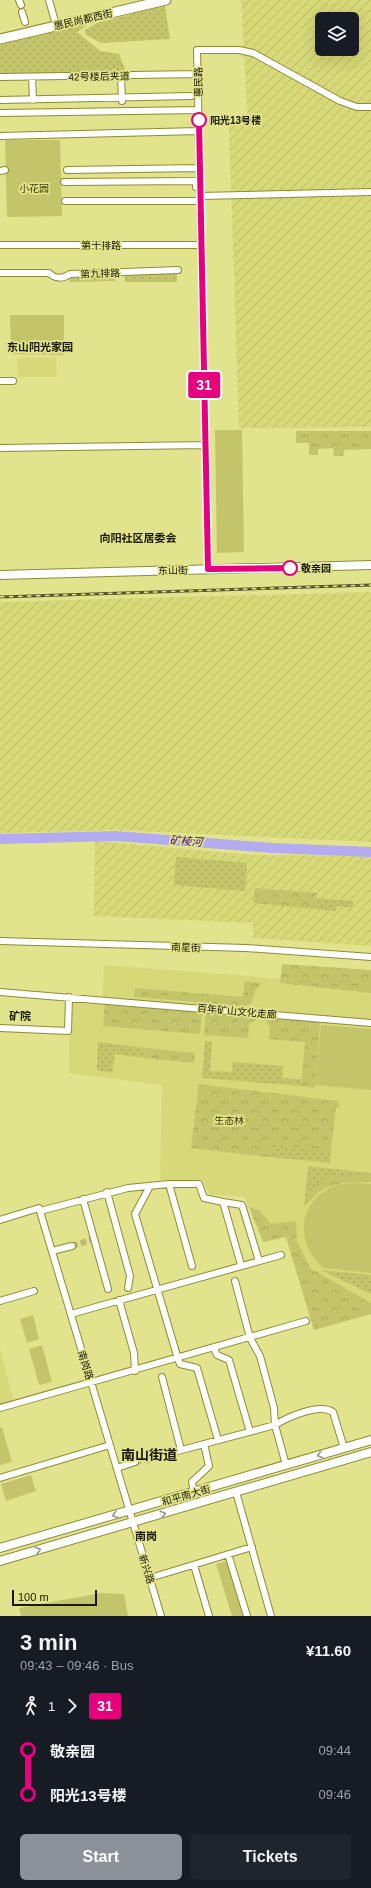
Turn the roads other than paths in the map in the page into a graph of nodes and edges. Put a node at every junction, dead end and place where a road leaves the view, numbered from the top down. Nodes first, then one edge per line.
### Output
1 (49, 0) edge
2 (166, 0) edge
3 (21, 6) edge
4 (25, 22) dead end
5 (56, 25) junction
6 (0, 39) edge
7 (198, 74) junction
8 (121, 75) junction
9 (0, 77) edge
10 (32, 77) junction
11 (191, 96) dead end
12 (0, 100) edge
13 (33, 100) junction
14 (122, 100) junction
15 (371, 107) edge
16 (198, 110) junction
17 (0, 114) edge
18 (199, 131) junction
19 (0, 136) edge
20 (200, 168) junction
21 (67, 170) dead end
22 (64, 182) dead end
23 (371, 192) edge
24 (199, 199) junction
25 (65, 201) dead end
26 (0, 245) edge
27 (201, 245) junction
28 (178, 270) dead end
29 (0, 273) edge
30 (0, 381) edge
31 (13, 381) dead end
32 (205, 445) junction
33 (0, 448) edge
34 (371, 565) edge
35 (208, 569) junction
36 (0, 575) edge
37 (0, 941) edge
38 (371, 956) edge
39 (0, 992) edge
40 (69, 997) junction
41 (371, 1023) edge
42 (0, 1028) edge
43 (169, 1184) junction
44 (150, 1186) junction
45 (107, 1192) junction
46 (83, 1199) junction
47 (223, 1202) junction
48 (40, 1209) junction
49 (0, 1220) edge
50 (72, 1246) tunnel mouth
51 (52, 1251) junction
52 (281, 1255) dead end
53 (259, 1261) junction
54 (241, 1265) junction
55 (192, 1266) dead end
56 (235, 1281) dead end
57 (128, 1288) dead end
58 (108, 1289) dead end
59 (158, 1289) junction
60 (34, 1292) dead end
61 (119, 1300) junction
62 (0, 1301) edge
63 (71, 1314) junction
64 (306, 1322) dead end
65 (250, 1338) junction
66 (214, 1348) junction
67 (178, 1359) junction
68 (135, 1371) junction
69 (162, 1376) dead end
70 (92, 1384) junction
71 (0, 1408) edge
72 (274, 1426) junction
73 (250, 1432) junction
74 (218, 1440) junction
75 (371, 1440) edge
76 (204, 1444) junction
77 (110, 1445) junction
78 (344, 1448) junction
79 (181, 1450) junction
80 (371, 1452) edge
81 (148, 1459) tunnel mouth
82 (135, 1462) tunnel mouth
83 (286, 1465) junction
84 (117, 1468) junction
85 (0, 1478) edge
86 (194, 1492) junction
87 (236, 1492) junction
88 (130, 1511) junction
89 (133, 1523) junction
90 (252, 1547) junction
91 (0, 1548) edge
92 (228, 1554) junction
93 (0, 1561) edge
94 (194, 1565) junction
95 (150, 1578) junction
96 (161, 1616) edge
97 (209, 1616) edge
98 (247, 1616) edge
99 (271, 1616) edge

1 - 5 street
2 - 5 highway, 惠民尚都西街
3 - 4 street
5 - 6 highway, 惠民尚都西街
7 - 8 street, 42号楼后夹道
7 - 15 street, 惠民路
7 - 16 street, 惠民路
8 - 10 street, 42号楼后夹道
8 - 14 street
9 - 10 street, 42号楼后夹道
10 - 13 street
11 - 14 street
12 - 13 street
13 - 14 street
16 - 17 street
16 - 18 street, 惠民路
18 - 19 street
18 - 20 street, 惠民路
20 - 21 street
20 - 24 street, 惠民路
22 - 24 street
23 - 24 street
24 - 25 street
24 - 27 street, 惠民路
26 - 27 street, 第十排路
27 - 32 street, 惠民路
28 - 29 street, 第九排路
30 - 31 street
32 - 33 street
32 - 35 street, 惠民路
34 - 35 main road, 东山街
35 - 36 main road, 东山街
37 - 38 street, 南星街
39 - 40 street, 百年矿山文化走廊
40 - 41 street, 百年矿山文化走廊
40 - 42 street
43 - 44 street
43 - 47 street
43 - 55 street
44 - 45 street
44 - 59 street
45 - 46 street
45 - 57 street
46 - 48 street
46 - 58 street
47 - 53 street
47 - 54 street
48 - 49 street
48 - 51 street, 南岗路
50 - 51 street
51 - 63 street, 南岗路
52 - 53 street
53 - 54 street
54 - 59 street
56 - 65 street
59 - 61 street
59 - 67 street
60 - 62 street
61 - 63 street
61 - 68 street
63 - 70 street, 南岗路
64 - 65 street
65 - 66 street
65 - 72 street
66 - 67 street
66 - 73 street
67 - 68 street
67 - 74 street
68 - 70 street
69 - 79 street
70 - 71 street
70 - 77 street, 南岗路
72 - 73 street
72 - 78 street
72 - 83 street
73 - 74 street
74 - 76 street
75 - 78 main road, 和平南大街
76 - 79 street
76 - 86 street
77 - 84 street, 南岗路
77 - 85 street
78 -> 83 main road, 和平南大街
79 - 81 street
80 - 87 main road, 和平南大街
82 - 84 street
83 - 86 main road, 和平南大街
84 - 88 street, 南岗路
86 - 88 main road, 和平南大街
89 -> 87 main road, 和平南大街
87 - 90 street
88 - 89 street, 南岗路
88 -> 91 main road, 和平南大街
93 -> 89 main road, 和平南大街
89 - 95 street, 新兴路
90 - 92 street
90 - 99 street
92 - 94 street
92 - 98 street
94 - 95 street
94 - 97 street
95 - 96 street, 新兴路

